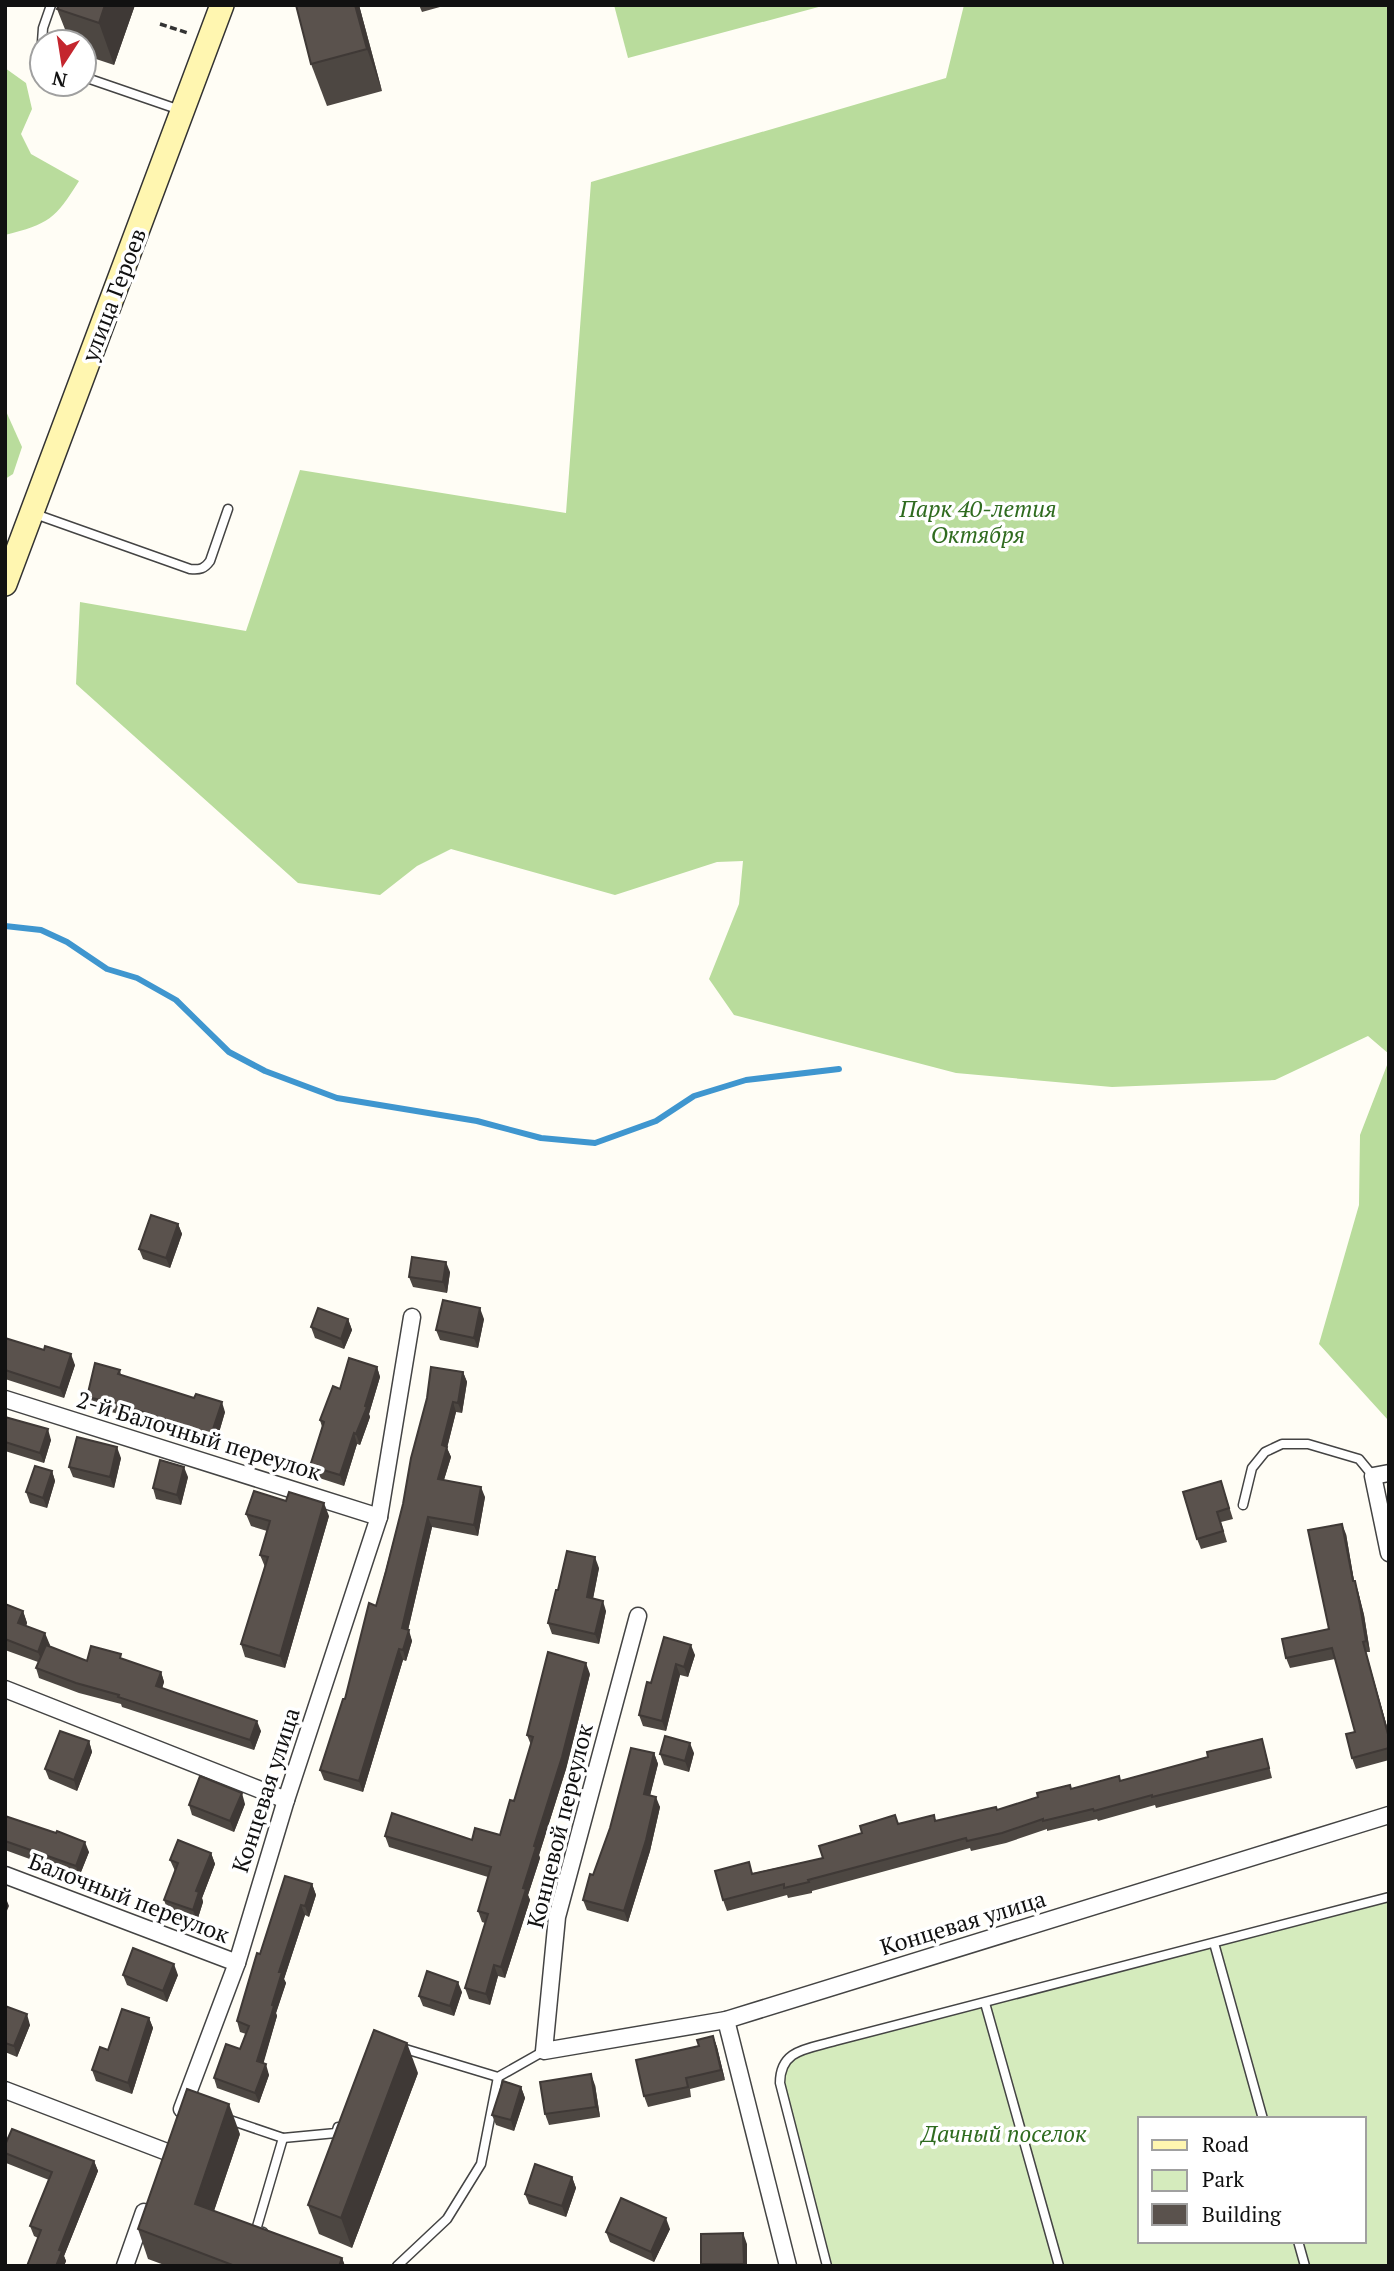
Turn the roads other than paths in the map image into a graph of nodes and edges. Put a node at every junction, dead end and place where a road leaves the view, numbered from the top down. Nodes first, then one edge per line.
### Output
1 (51, 5) edge
2 (222, 5) edge
3 (43, 28) edge
4 (98, 82) edge
5 (183, 111) junction
6 (228, 509) dead end
7 (32, 513) junction
8 (5, 584) edge
9 (412, 1317) dead end
10 (5, 1399) edge
11 (1381, 1475) edge
12 (1243, 1505) dead end
13 (379, 1517) junction
14 (1389, 1553) edge
15 (638, 1616) dead end
16 (5, 1689) edge
17 (286, 1800) junction
18 (1389, 1815) edge
19 (5, 1875) edge
20 (1389, 1897) edge
21 (1214, 1943) junction
22 (237, 1963) junction
23 (985, 2003) junction
24 (726, 2020) junction
25 (398, 2046) edge
26 (544, 2051) junction
27 (498, 2077) junction
28 (5, 2090) edge
29 (221, 2117) edge
30 (1262, 2117) edge
31 (340, 2122) edge
32 (284, 2138) junction
33 (148, 2202) edge
34 (268, 2234) edge
35 (1299, 2243) edge
36 (125, 2266) edge
37 (397, 2266) edge
38 (789, 2266) edge
39 (827, 2266) edge
40 (1059, 2266) edge
41 (1305, 2266) edge

1 - 3 lane
2 - 5 street, улица Героев
4 - 5 lane
5 - 7 street, улица Героев
6 - 7 lane
7 - 8 street, улица Героев
9 - 13 street, Концевая улица
10 - 13 street, 2-й Балочный переулок
11 - 12 lane
11 - 14 street
13 - 17 street, Концевая улица
15 - 26 street, Концевой переулок
16 - 17 street
17 - 22 street, Концевая улица
18 - 24 street, Концевая улица
19 - 22 street, Балочный переулок
20 - 21 lane
21 - 23 lane
21 - 30 lane
22 - 28 street, Концевая улица
23 - 39 lane
23 - 40 lane
24 - 26 street, Концевая улица
24 - 38 street
25 - 27 lane
26 - 27 lane
27 - 37 lane
29 - 32 lane
31 - 32 lane
32 - 34 lane
33 - 36 street
35 - 41 lane

